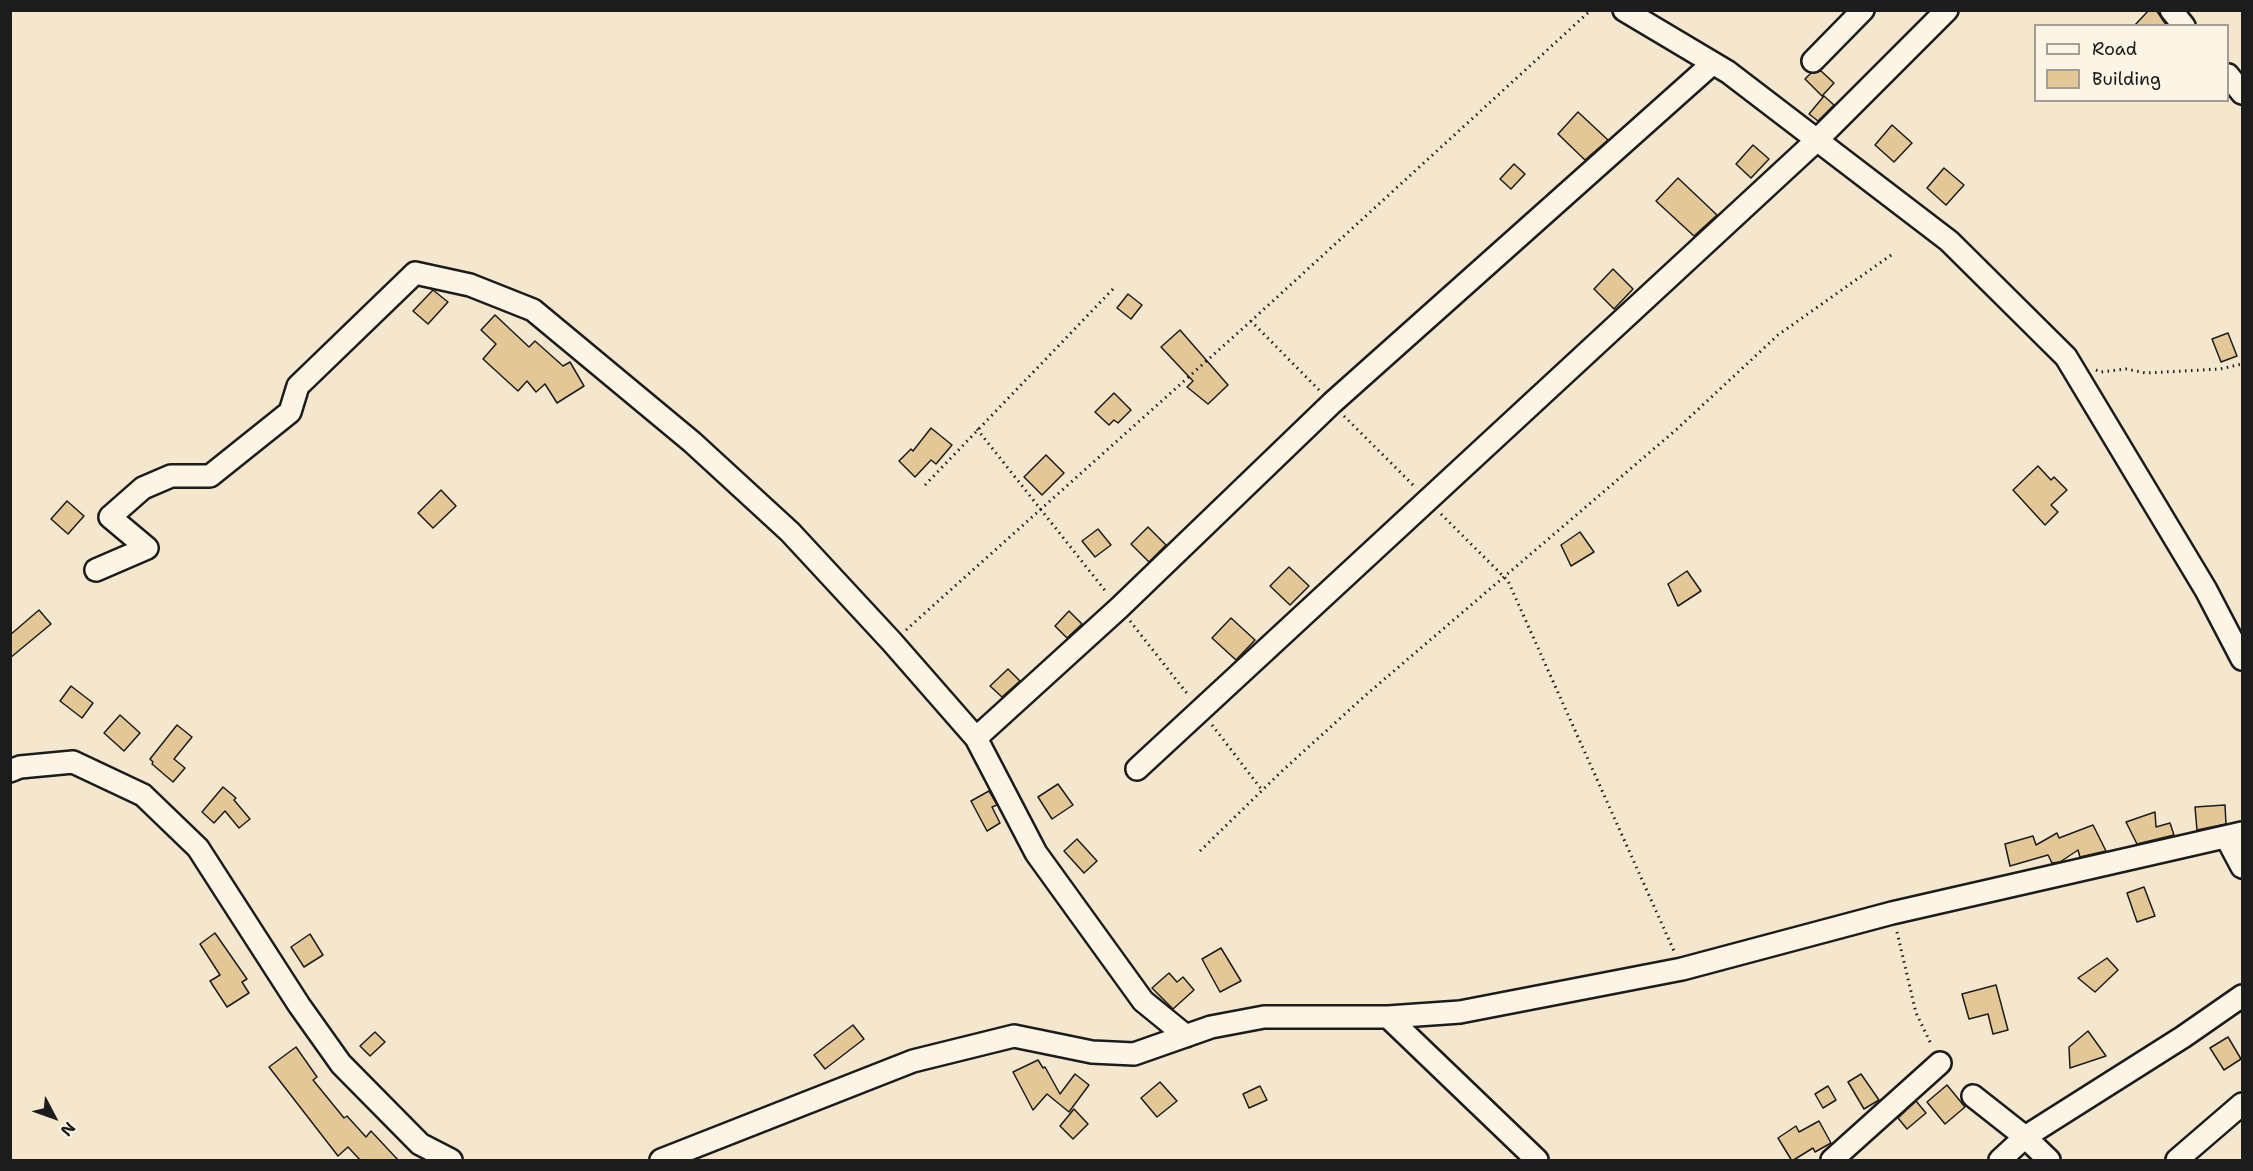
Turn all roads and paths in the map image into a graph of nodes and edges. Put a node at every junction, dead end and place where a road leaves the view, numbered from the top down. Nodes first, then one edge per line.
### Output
1 (1624, 10) edge
2 (1863, 10) edge
3 (1947, 10) edge
4 (2171, 10) edge
5 (2182, 24) edge
6 (1813, 61) dead end
7 (1713, 63) junction
8 (2229, 76) edge
9 (2242, 93) edge
10 (1816, 140) junction
11 (1894, 253) dead end
12 (1113, 289) dead end
13 (1251, 321) dead end
14 (2066, 357) junction
15 (2242, 364) edge
16 (925, 485) dead end
17 (96, 570) dead end
18 (892, 642) junction
19 (2242, 659) edge
20 (976, 738) junction
21 (1137, 769) dead end
22 (10, 771) edge
23 (2234, 835) edge
24 (1200, 851) dead end
25 (2242, 867) edge
26 (1892, 913) junction
27 (2242, 996) edge
28 (1388, 1017) junction
29 (1186, 1036) junction
30 (1940, 1063) joint
31 (1973, 1096) dead end
32 (2242, 1104) edge
33 (2025, 1137) junction
34 (451, 1161) edge
35 (661, 1161) edge
36 (1537, 1161) edge
37 (1832, 1161) edge
38 (2000, 1161) edge
39 (2049, 1161) edge
40 (2177, 1161) edge

1 - 7 street
2 - 6 street
3 - 10 street
4 - 5 street
7 - 10 street
7 - 20 street
8 - 9 street
10 - 14 street
10 - 21 street
11 - 24 path
12 - 16 path
13 - 18 path
14 - 15 path
14 - 19 street
17 - 18 street
18 - 20 street
20 - 29 street
22 - 34 street
23 - 25 street
23 - 26 street
26 - 28 street
26 - 30 path
27 - 33 street
28 - 29 street
28 - 36 street
29 - 35 street
30 - 37 street
31 - 33 street
32 - 40 street
33 - 38 street
33 - 39 street

